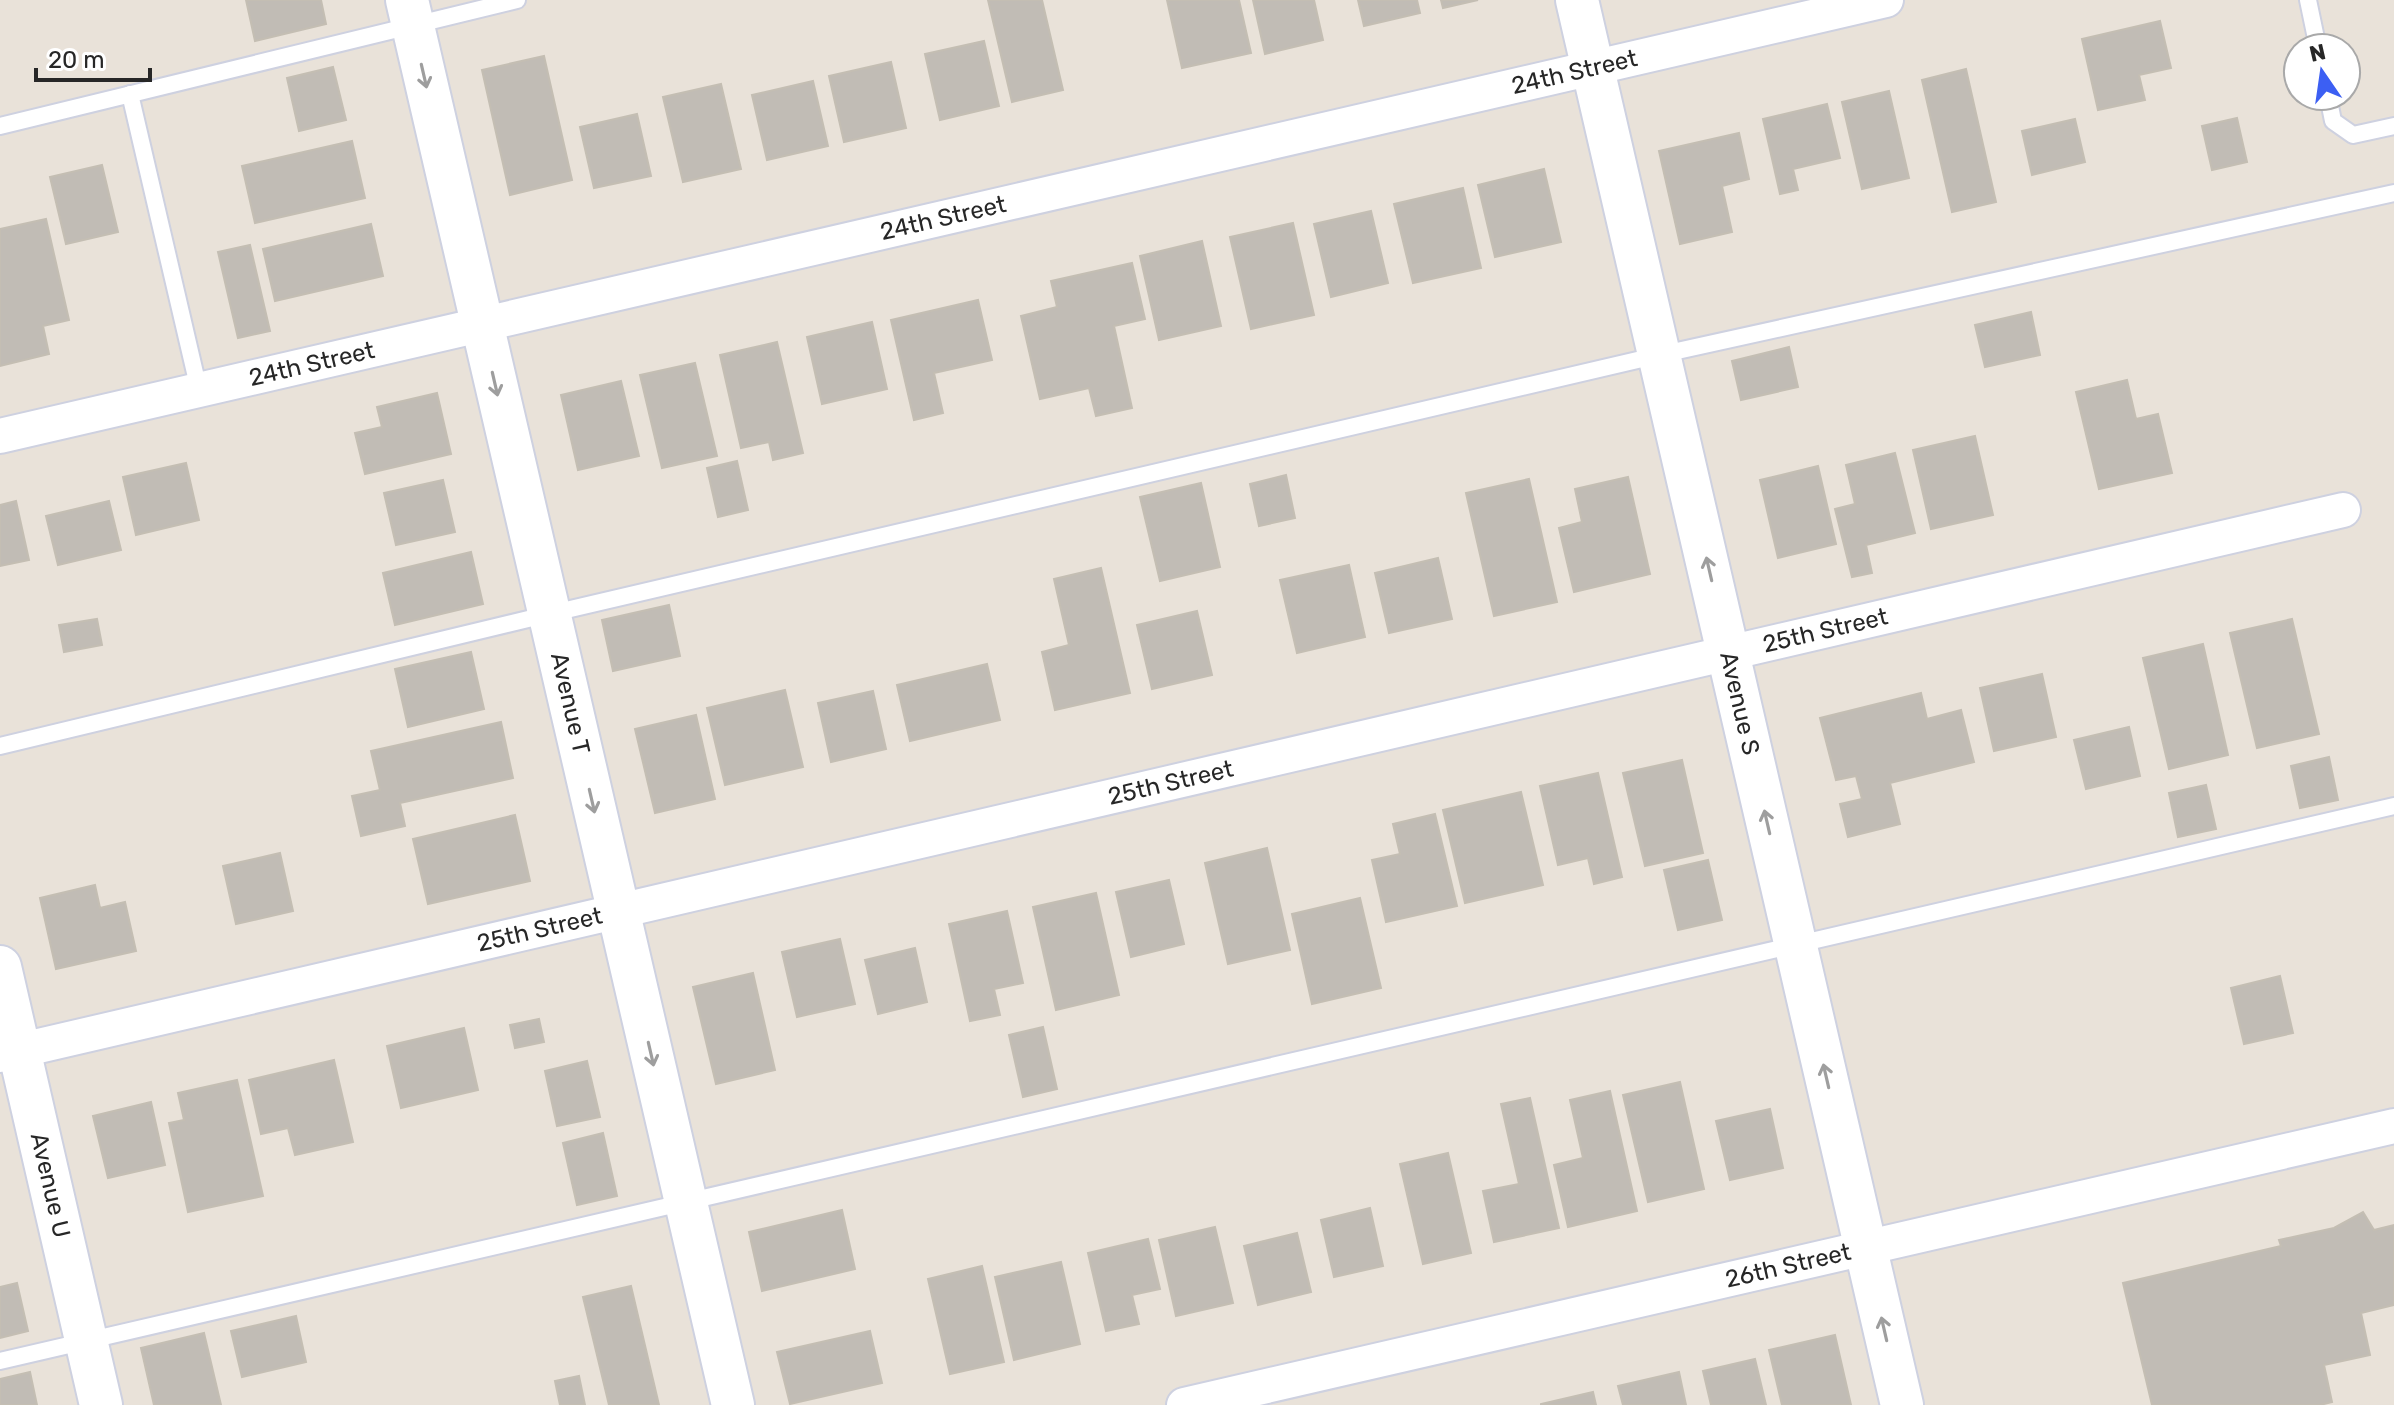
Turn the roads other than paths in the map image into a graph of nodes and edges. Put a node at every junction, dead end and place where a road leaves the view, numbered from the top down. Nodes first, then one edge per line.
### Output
1 (517, 0) edge
2 (1577, 0) edge
3 (1886, 0) edge
4 (2308, 0) edge
5 (410, 12) edge
6 (2315, 32) edge
7 (1593, 68) junction
8 (130, 94) junction
9 (2331, 112) edge
10 (0, 126) edge
11 (2394, 126) edge
12 (2394, 193) edge
13 (482, 326) junction
14 (1659, 355) junction
15 (199, 390) junction
16 (0, 436) edge
17 (2343, 510) dead end
18 (549, 614) junction
19 (1728, 654) junction
20 (0, 746) edge
21 (2394, 806) edge
22 (618, 912) junction
23 (1795, 944) junction
24 (0, 967) edge
25 (10, 1053) edge
26 (2394, 1126) edge
27 (686, 1203) junction
28 (1865, 1248) junction
29 (86, 1341) junction
30 (0, 1361) edge
31 (101, 1405) edge
32 (733, 1405) edge
33 (1184, 1405) edge
34 (1902, 1405) edge

1 - 5 lane
2 - 7 street, Avenue S
3 - 7 street, 24th Street
4 - 6 lane
5 - 8 lane
5 -> 13 street, Avenue T
7 - 13 street, 24th Street
7 - 14 street, Avenue S
8 - 10 lane
8 - 15 lane
9 - 11 lane
12 - 14 lane
13 - 15 street, 24th Street
13 -> 18 street, Avenue T
14 - 18 lane
19 -> 14 street, Avenue S
15 - 16 street, 24th Street
17 - 19 street, 25th Street
18 - 20 lane
18 -> 22 street, Avenue T
19 - 22 street, 25th Street
23 -> 19 street, Avenue S
21 - 23 lane
22 - 25 street, 25th Street
22 -> 27 street, Avenue T
23 - 27 lane
28 -> 23 street, Avenue S
24 - 25 street, Avenue U
25 - 29 street, Avenue U
26 - 28 street, 26th Street
27 - 29 lane
27 - 32 street, Avenue T
28 - 33 street, 26th Street
34 -> 28 street, Avenue S
29 - 30 lane
29 - 31 street, Avenue U

